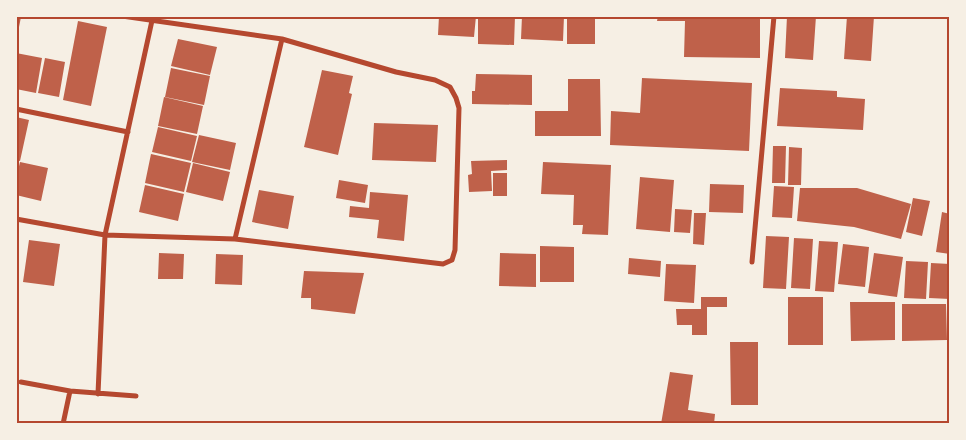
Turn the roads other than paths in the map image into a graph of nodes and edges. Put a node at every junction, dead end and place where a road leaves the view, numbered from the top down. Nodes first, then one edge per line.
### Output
1 (122, 16) edge
2 (774, 16) edge
3 (152, 19) edge
4 (282, 40) junction
5 (16, 110) edge
6 (128, 132) junction
7 (16, 219) edge
8 (105, 235) junction
9 (235, 239) junction
10 (752, 262) dead end
11 (21, 382) dead end
12 (70, 391) junction
13 (98, 394) junction
14 (136, 396) dead end
15 (63, 424) edge

1 - 3 street
2 - 10 street
3 - 4 street
3 - 6 street
4 - 9 street
4 - 9 street
5 - 6 street
6 - 8 street
7 - 8 street
8 - 9 street
8 - 13 street
11 - 12 street
12 - 13 street
12 - 15 street
13 - 14 street

